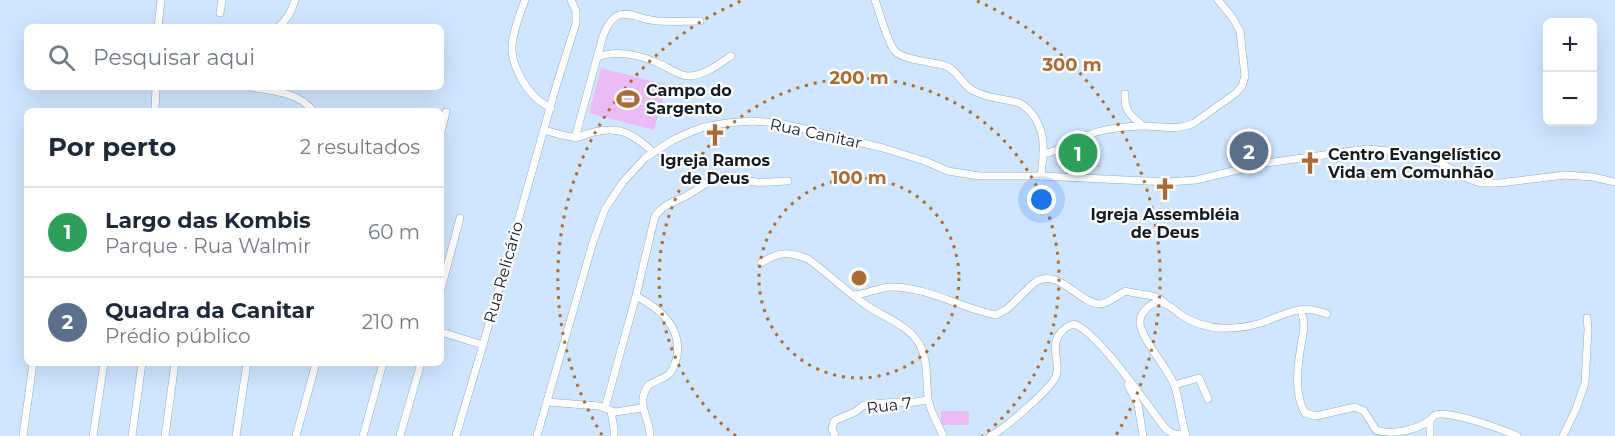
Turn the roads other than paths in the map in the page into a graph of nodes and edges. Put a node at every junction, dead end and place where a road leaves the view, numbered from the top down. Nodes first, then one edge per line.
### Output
1 (161, 0) edge
2 (222, 0) edge
3 (295, 0) edge
4 (525, 0) edge
5 (571, 0) edge
6 (875, 0) edge
7 (1218, 0) edge
8 (220, 13) dead end
9 (700, 21) dead end
10 (158, 24) edge
11 (282, 24) edge
12 (731, 56) dead end
13 (598, 57) junction
14 (156, 90) edge
15 (265, 90) edge
16 (1125, 93) dead end
17 (155, 108) edge
18 (310, 108) edge
19 (550, 108) junction
20 (446, 112) dead end
21 (444, 120) edge
22 (1143, 126) junction
23 (544, 130) junction
24 (575, 138) junction
25 (653, 152) junction
26 (1043, 154) junction
27 (1041, 176) junction
28 (788, 181) dead end
29 (1615, 182) edge
30 (460, 218) dead end
31 (761, 263) dead end
32 (444, 278) edge
33 (853, 295) junction
34 (636, 296) junction
35 (1165, 303) junction
36 (1301, 310) junction
37 (1327, 314) dead end
38 (1587, 318) dead end
39 (444, 333) edge
40 (483, 345) junction
41 (33, 366) edge
42 (104, 366) edge
43 (142, 366) edge
44 (175, 366) edge
45 (247, 366) edge
46 (315, 366) edge
47 (381, 366) edge
48 (420, 366) edge
49 (1119, 368) junction
50 (1174, 385) junction
51 (1208, 399) dead end
52 (928, 400) junction
53 (547, 402) junction
54 (642, 408) junction
55 (608, 410) junction
56 (1430, 422) junction
57 (1186, 434) edge
58 (994, 435) edge
59 (23, 436) edge
60 (93, 436) edge
61 (132, 436) edge
62 (165, 436) edge
63 (236, 436) edge
64 (296, 436) edge
65 (363, 436) edge
66 (400, 436) edge
67 (456, 436) edge
68 (537, 436) edge
69 (614, 436) edge
70 (650, 436) edge
71 (835, 436) edge
72 (943, 436) edge
73 (1143, 436) edge
74 (1430, 436) edge
75 (1517, 436) edge
76 (1563, 436) edge

1 - 10 street
2 - 8 street
3 - 11 street
4 - 19 street
5 - 19 street, Rua Relicário
6 - 26 street
7 - 22 street
9 - 13 street
12 - 13 street
13 - 24 street
14 - 17 street
15 - 18 street
16 - 22 street
19 - 23 street, Rua Relicário
20 - 21 street
22 - 26 street
23 - 24 street
23 - 40 street, Rua Relicário
24 - 25 street
25 - 27 street, Rua Canitar
25 - 53 street, Rua Canitar
26 - 27 street
27 - 29 street, Rua Canitar
28 - 34 street
30 - 32 street
31 - 33 street
33 - 35 street
33 - 52 street
34 - 54 street
34 - 55 street
35 - 36 street
35 - 50 street
36 - 37 street
36 - 56 street
38 - 76 street
39 - 40 street
40 - 67 street, Rua Relicário
41 - 59 street
42 - 60 street
43 - 61 street
44 - 62 street
45 - 63 street
46 - 64 street
47 - 65 street
48 - 66 street
49 - 57 street
49 - 58 street
49 - 73 street
50 - 51 street
50 - 57 street
52 - 71 street, Rua 7
52 - 72 street
53 - 55 street
53 - 68 street, Rua Canitar
54 - 55 street
54 - 70 street
55 - 69 street
56 - 74 street
56 - 75 street

